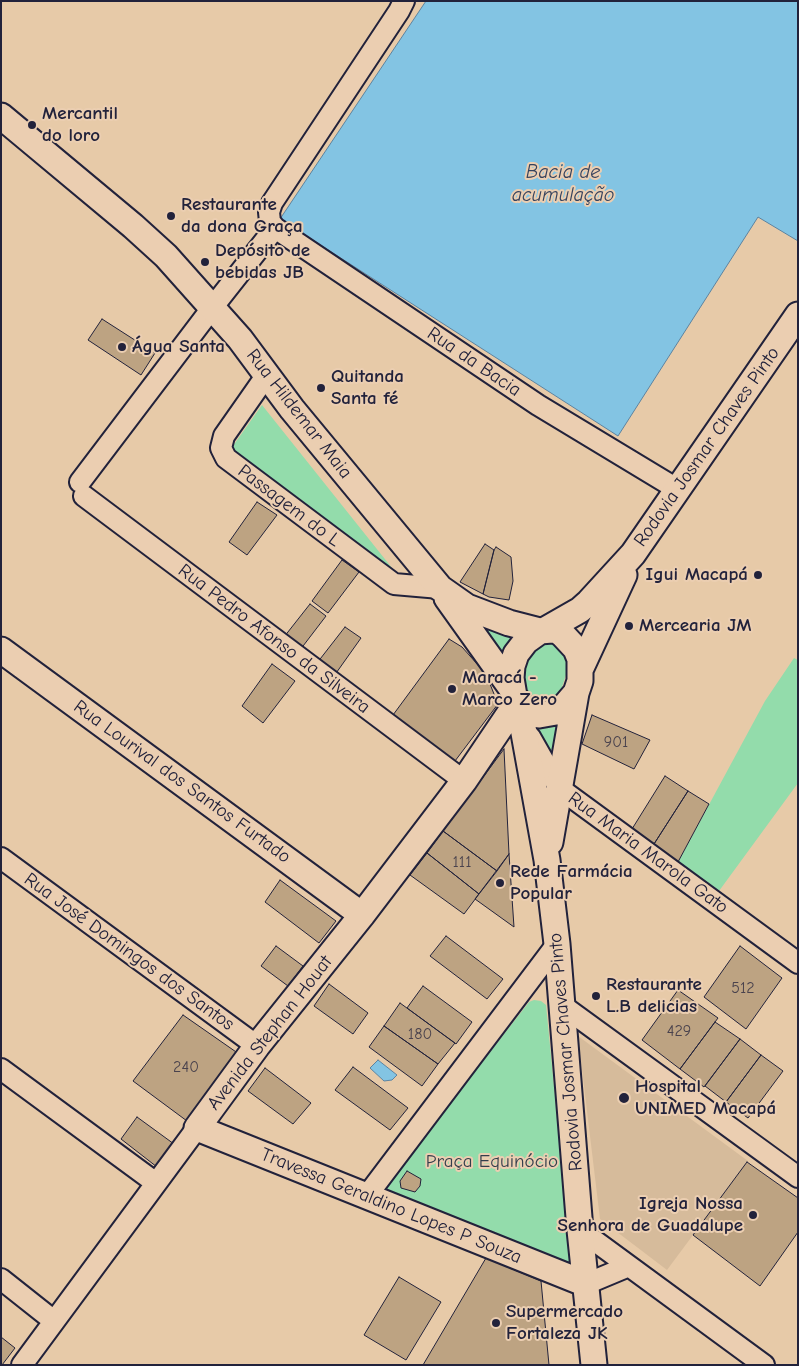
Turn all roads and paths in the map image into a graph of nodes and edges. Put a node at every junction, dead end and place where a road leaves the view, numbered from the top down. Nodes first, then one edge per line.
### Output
1 (404, 1) edge
2 (1, 116) edge
3 (276, 228) junction
4 (212, 308) junction
5 (798, 315) edge
6 (266, 376) junction
7 (677, 489) junction
8 (633, 554) junction
9 (440, 588) junction
10 (542, 631) junction
11 (1, 650) edge
12 (578, 682) junction
13 (518, 705) junction
14 (464, 781) junction
15 (559, 788) junction
16 (1, 858) edge
17 (547, 860) junction
18 (362, 915) junction
19 (557, 944) junction
20 (798, 963) edge
21 (563, 1006) junction
22 (257, 1046) junction
23 (1, 1069) edge
24 (197, 1128) junction
25 (798, 1178) edge
26 (156, 1183) junction
27 (366, 1196) junction
28 (580, 1230) junction
29 (629, 1266) junction
30 (1, 1279) edge
31 (586, 1284) junction
32 (54, 1320) junction
33 (22, 1365) edge
34 (594, 1365) edge
35 (764, 1365) edge

1 - 3 street
2 - 4 main road, Rua Hildemar Maia
3 - 4 street
3 - 7 street, Rua da Bacia
4 - 6 main road, Rua Hildemar Maia
4 - 14 street, Rua Pedro Afonso da Silveira
5 - 7 main road, Rodovia Josmar Chaves Pinto
6 - 9 main road, Rua Hildemar Maia
6 - 9 street, Passagem do L
7 - 8 main road, Rodovia Josmar Chaves Pinto
8 - 10 main road, Rodovia Josmar Chaves Pinto
8 - 12 main road, Rodovia Josmar Chaves Pinto
9 - 10 main road, Rua Hildemar Maia
9 - 13 main road
10 - 12 main road
10 - 13 main road
11 - 18 main road, Rua Lourival dos Santos Furtado
12 - 13 main road
12 - 15 main road, Rodovia Josmar Chaves Pinto
13 - 14 main road, Avenida Stephan Houat
13 - 15 street, Rua Maria Marola Gato
13 - 17 main road, Rodovia Josmar Chaves Pinto
14 - 18 main road, Avenida Stephan Houat
15 - 17 main road, Rodovia Josmar Chaves Pinto
15 - 20 street, Rua Maria Marola Gato
16 - 22 street, Rua José Domingos dos Santos
17 - 19 main road, Rodovia Josmar Chaves Pinto
18 - 22 main road, Avenida Stephan Houat
19 - 21 main road, Rodovia Josmar Chaves Pinto
19 - 27 street
21 - 25 street
21 - 28 main road, Rodovia Josmar Chaves Pinto
22 - 24 main road, Avenida Stephan Houat
23 - 26 street
24 - 26 street, Avenida Stephan Houat
24 - 27 main road, Travessa Geraldino Lopes P Souza
26 - 32 street, Avenida Stephan Houat
27 - 31 main road, Travessa Geraldino Lopes P Souza
28 - 29 street
28 - 31 main road, Rodovia Josmar Chaves Pinto
29 - 31 street
29 - 35 street
30 - 32 street
31 - 34 main road, Rodovia Josmar Chaves Pinto
32 - 33 street, Avenida Stephan Houat

